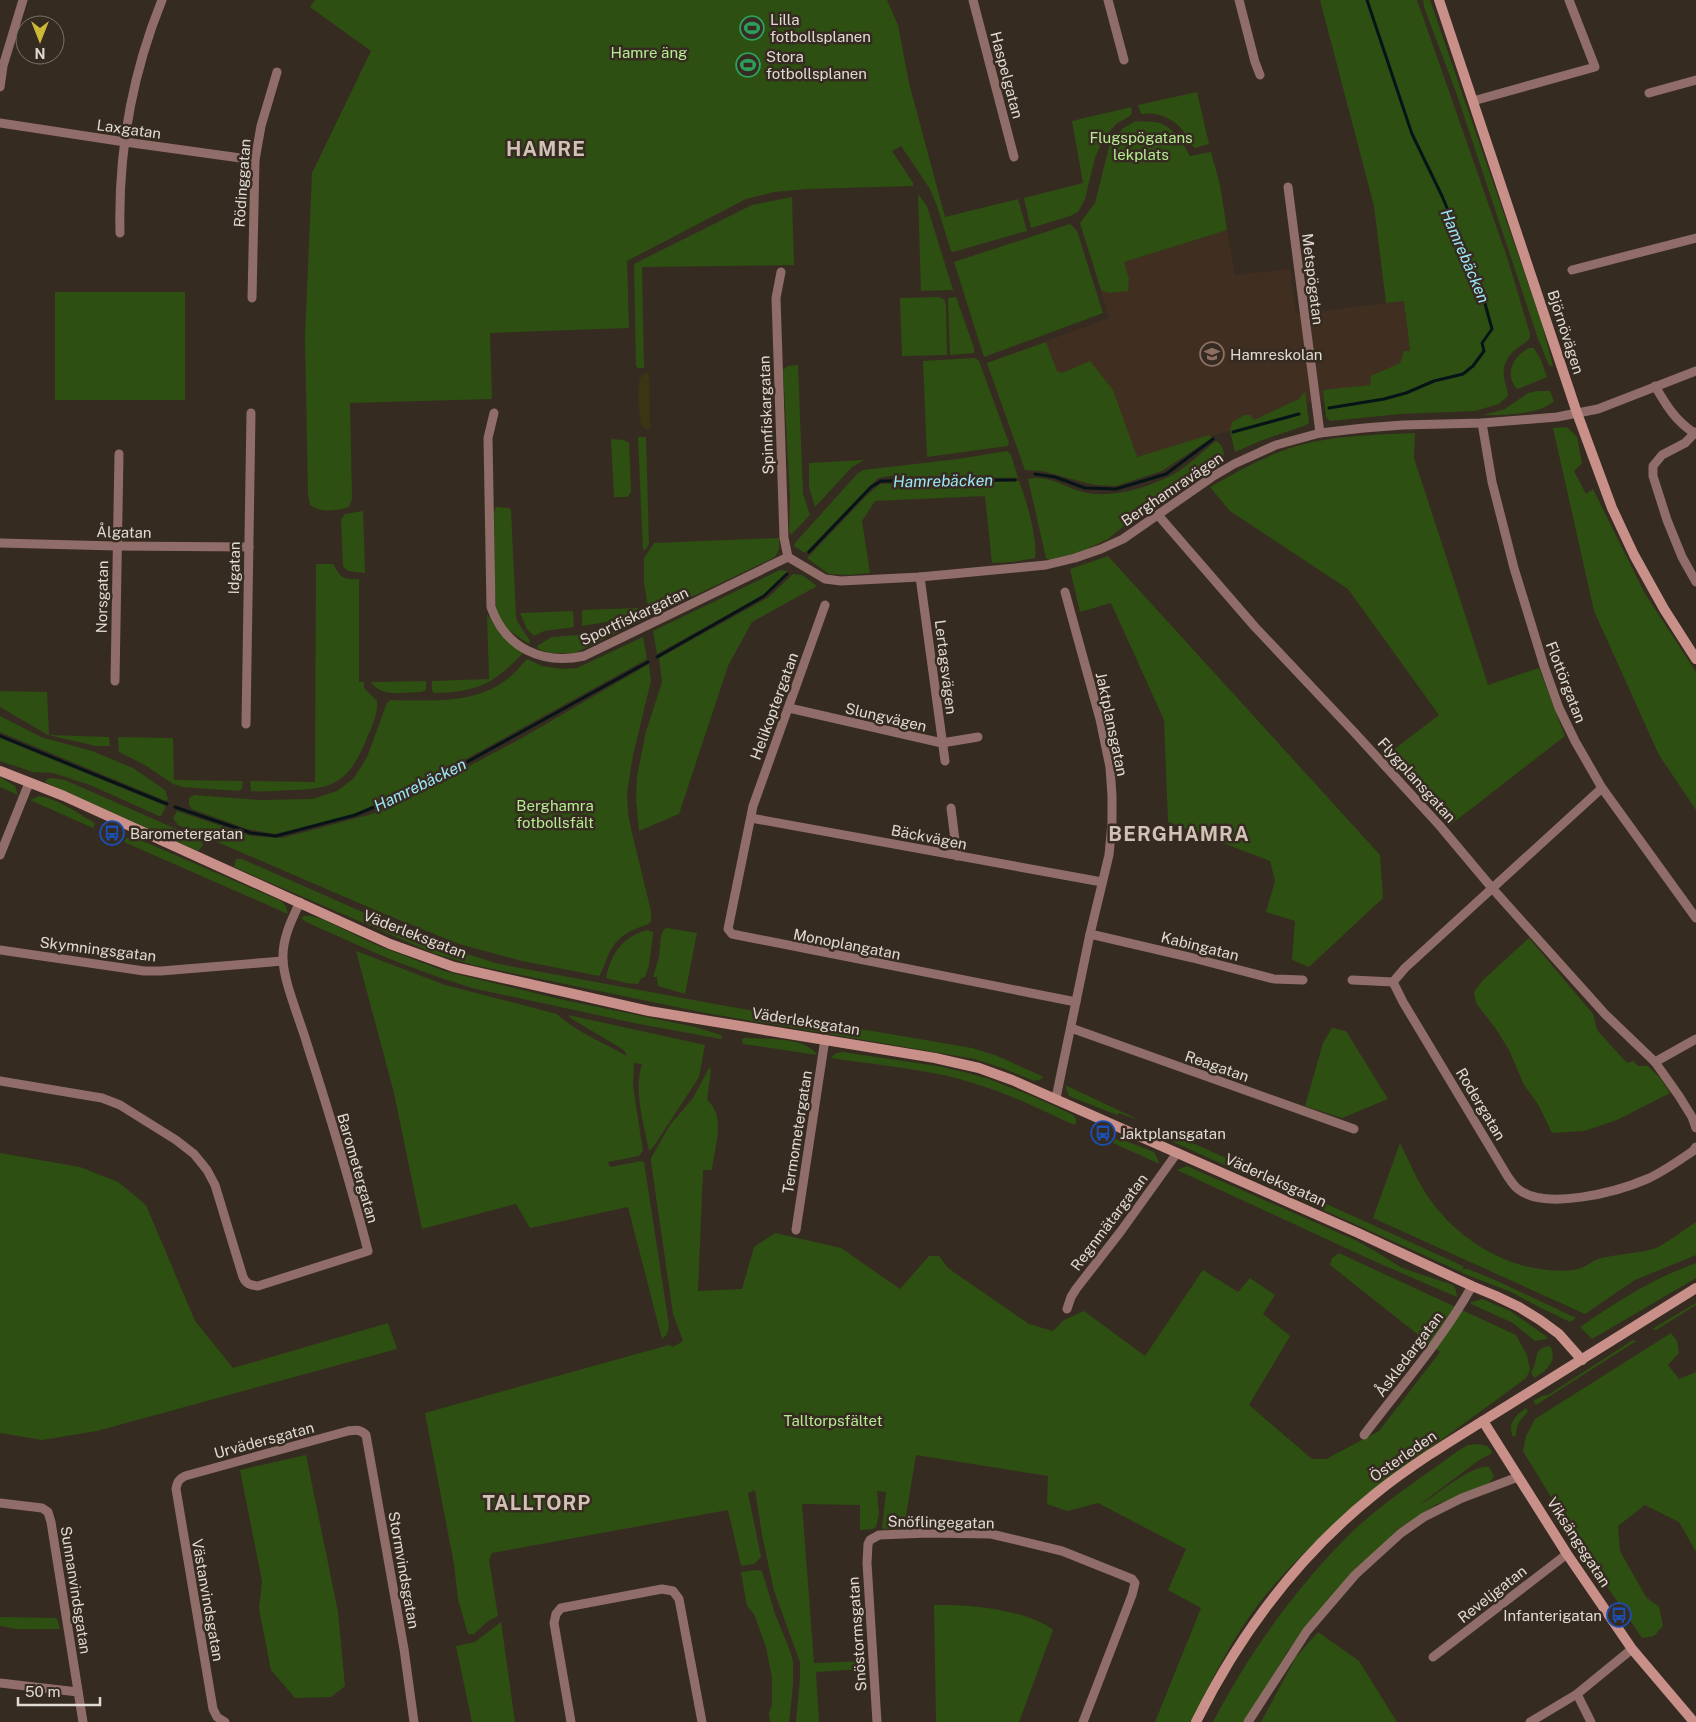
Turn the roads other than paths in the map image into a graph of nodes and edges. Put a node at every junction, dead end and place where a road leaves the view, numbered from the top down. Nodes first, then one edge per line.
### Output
1 (23, 0) edge
2 (162, 0) edge
3 (973, 0) edge
4 (1108, 0) edge
5 (1239, 0) edge
6 (1439, 0) edge
7 (1568, 0) edge
8 (1124, 60) dead end
9 (277, 72) dead end
10 (1260, 75) dead end
11 (1696, 80) edge
12 (0, 87) edge
13 (1649, 93) dead end
14 (1473, 101) junction
15 (0, 123) edge
16 (125, 142) junction
17 (1014, 157) dead end
18 (255, 160) junction
19 (1288, 187) dead end
20 (120, 233) dead end
21 (1696, 238) edge
22 (1572, 270) dead end
23 (781, 272) dead end
24 (252, 298) dead end
25 (1696, 371) edge
26 (1655, 386) junction
27 (494, 412) dead end
28 (1577, 413) junction
29 (251, 414) dead end
30 (1482, 423) junction
31 (1320, 433) junction
32 (1695, 433) edge
33 (119, 454) dead end
34 (1158, 515) junction
35 (0, 543) edge
36 (116, 546) junction
37 (248, 547) junction
38 (788, 557) junction
39 (920, 577) junction
40 (1696, 582) edge
41 (1065, 592) dead end
42 (825, 605) dead end
43 (1696, 659) edge
44 (114, 680) dead end
45 (788, 708) junction
46 (246, 724) dead end
47 (978, 738) dead end
48 (942, 743) junction
49 (945, 761) dead end
50 (0, 771) edge
51 (29, 783) junction
52 (1602, 788) junction
53 (951, 808) dead end
54 (751, 818) junction
55 (0, 855) edge
56 (957, 856) junction
57 (1102, 882) junction
58 (1492, 888) junction
59 (300, 902) junction
60 (1696, 918) edge
61 (1090, 934) junction
62 (0, 950) edge
63 (283, 961) junction
64 (1303, 980) dead end
65 (1352, 980) dead end
66 (1393, 982) junction
67 (1076, 1002) junction
68 (1071, 1028) junction
69 (1696, 1038) edge
70 (825, 1040) junction
71 (1656, 1062) junction
72 (0, 1080) edge
73 (1056, 1098) junction
74 (1696, 1128) edge
75 (1354, 1129) dead end
76 (1696, 1147) edge
77 (1177, 1153) junction
78 (796, 1230) dead end
79 (1472, 1286) junction
80 (1696, 1288) edge
81 (1067, 1310) dead end
82 (1582, 1360) junction
83 (1483, 1421) junction
84 (357, 1430) joint
85 (1364, 1436) dead end
86 (1518, 1477) junction
87 (180, 1479) joint
88 (0, 1503) edge
89 (868, 1544) joint
90 (1568, 1554) junction
91 (1632, 1649) junction
92 (1433, 1657) dead end
93 (0, 1683) edge
94 (78, 1692) junction
95 (1577, 1694) junction
96 (83, 1722) edge
97 (225, 1722) edge
98 (414, 1722) edge
99 (571, 1722) edge
100 (702, 1722) edge
101 (877, 1722) edge
102 (1083, 1722) edge
103 (1196, 1722) edge
104 (1248, 1722) edge
105 (1530, 1722) edge
106 (1590, 1722) edge
107 (1694, 1722) edge

1 - 12 street
2 - 16 street
3 - 17 street, Haspelgatan
4 - 8 street
5 - 10 street
6 - 14 street, Björnövägen
7 - 14 street
9 - 18 street, Rödinggatan
11 - 13 street
14 - 28 street, Björnövägen
15 - 16 street, Laxgatan
16 - 18 street, Laxgatan
16 - 20 street
18 - 24 street, Rödinggatan
19 - 31 street, Metspögatan
21 - 22 street
23 - 38 street, Spinnfiskargatan
25 - 26 street, Berghamravägen
26 - 28 street, Berghamravägen
26 - 32 street
27 - 38 street, Sportfiskargatan
28 - 30 street, Berghamravägen
28 - 43 street, Björnövägen
29 - 37 street, Idgatan
30 - 31 street, Berghamravägen
30 - 52 street, Flottörgatan
31 - 34 street, Berghamravägen
32 - 40 street
33 - 36 street, Norsgatan
34 - 39 street, Berghamravägen
34 - 58 street, Flygplansgatan
35 - 36 street, Ålgatan
36 - 37 street, Ålgatan
36 - 44 street, Norsgatan
37 - 46 street, Idgatan
38 - 39 street, Berghamravägen
39 - 48 street, Lertagsvägen
41 - 57 street, Jaktplansgatan
42 - 45 street, Helikoptergatan
45 - 48 street, Slungvägen
45 - 54 street, Helikoptergatan
47 - 48 street, Slungvägen
48 - 49 street, Lertagsvägen
50 - 51 street, Väderleksgatan
51 - 55 street
51 - 59 street, Väderleksgatan
52 - 58 street
52 - 60 street, Flottörgatan
53 - 56 street
54 - 56 street, Bäckvägen
54 - 67 street, Monoplangatan
56 - 57 street, Bäckvägen
57 - 61 street, Jaktplansgatan
58 - 66 street
58 - 71 street, Flygplansgatan
59 - 63 street, Barometergatan
59 - 70 street, Väderleksgatan
61 - 64 street, Kabingatan
61 - 67 street, Jaktplansgatan
62 - 63 street, Skymningsgatan
63 - 72 street, Barometergatan
65 - 66 street
66 - 76 street, Rodergatan
67 - 68 street, Jaktplansgatan
68 - 73 street, Jaktplansgatan
68 - 75 street, Reagatan
69 - 71 street
70 - 73 street, Väderleksgatan
70 - 78 street, Termometergatan
71 - 74 street
73 - 77 street, Väderleksgatan
77 - 79 street, Väderleksgatan
77 - 81 street, Regnmätargatan
79 - 82 street, Väderleksgatan
79 - 85 street, Åskledargatan
80 - 82 street, Österleden
82 - 83 street, Österleden
83 - 86 street, Viksängsgatan
83 - 103 street, Österleden
84 - 87 street, Urvädersgatan
84 - 98 street, Stormvindsgatan
86 - 90 street, Viksängsgatan
86 - 104 street
87 - 97 street, Västanvindsgatan
88 - 94 street, Sunnanvindsgatan
89 - 101 street, Snöstormsgatan
89 - 102 street, Snöflingegatan
90 - 91 street, Viksängsgatan
90 - 92 street, Reveljgatan
91 - 95 street
91 - 107 street, Viksängsgatan
93 - 94 street
94 - 96 street, Sunnanvindsgatan
95 - 105 street
95 - 106 street
99 - 100 street

